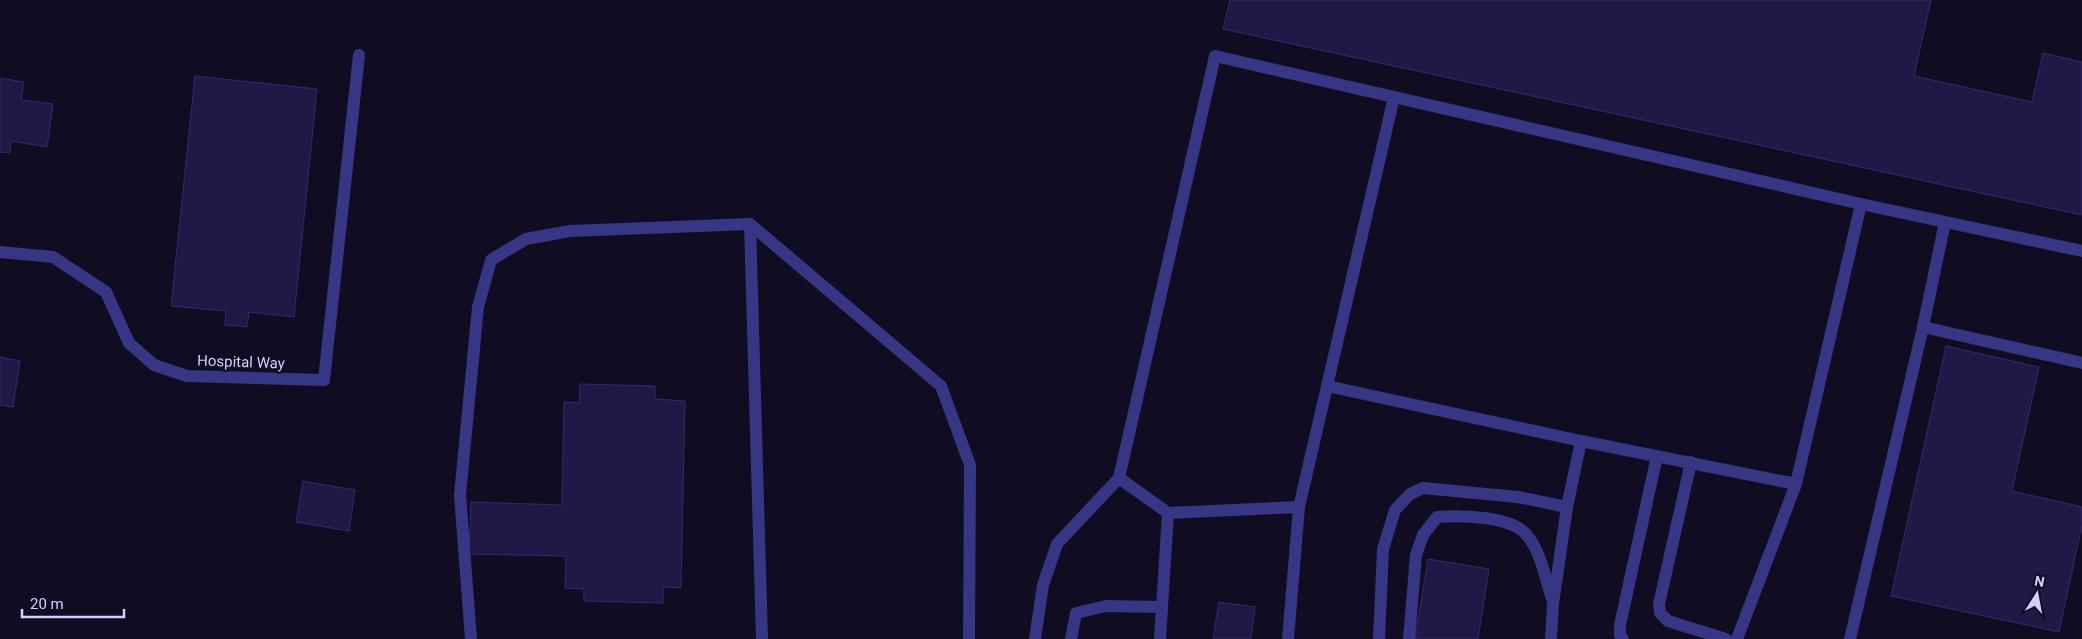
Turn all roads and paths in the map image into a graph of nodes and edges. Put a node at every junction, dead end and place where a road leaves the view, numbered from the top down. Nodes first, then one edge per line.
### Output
1 (359, 55) dead end
2 (1394, 97) junction
3 (1861, 204) junction
4 (1945, 222) junction
5 (750, 224) junction
6 (2082, 251) edge
7 (0, 252) edge
8 (1923, 327) junction
9 (2082, 363) edge
10 (1328, 386) junction
11 (1581, 441) junction
12 (1657, 456) junction
13 (1691, 462) junction
14 (1119, 478) junction
15 (1796, 484) junction
16 (1299, 507) junction
17 (1567, 507) junction
18 (1168, 513) junction
19 (1553, 604) junction
20 (1162, 607) junction
21 (471, 639) edge
22 (762, 639) edge
23 (969, 639) edge
24 (1035, 639) edge
25 (1071, 639) edge
26 (1160, 639) edge
27 (1288, 639) edge
28 (1379, 639) edge
29 (1409, 639) edge
30 (1550, 639) edge
31 (1623, 639) edge
32 (1726, 639) edge
33 (1737, 639) edge
34 (1850, 639) edge

1 - 7 street, Hospital Way
2 - 3 street
2 - 10 street
2 - 14 street
3 - 4 street
3 - 15 street
4 - 6 street
4 - 8 street
5 - 21 street
5 - 22 street
5 - 23 street
8 - 9 street
8 - 34 street
10 - 11 street
10 - 16 street
11 - 12 street
11 - 17 street
12 - 13 street
12 - 31 street
13 - 15 street
13 - 32 street
14 - 18 street
14 - 24 street
15 - 33 street
16 - 18 street
16 - 27 street
17 - 19 street
17 - 28 street
18 - 20 street
19 - 29 street
19 - 30 street
20 - 25 street
20 - 26 street

